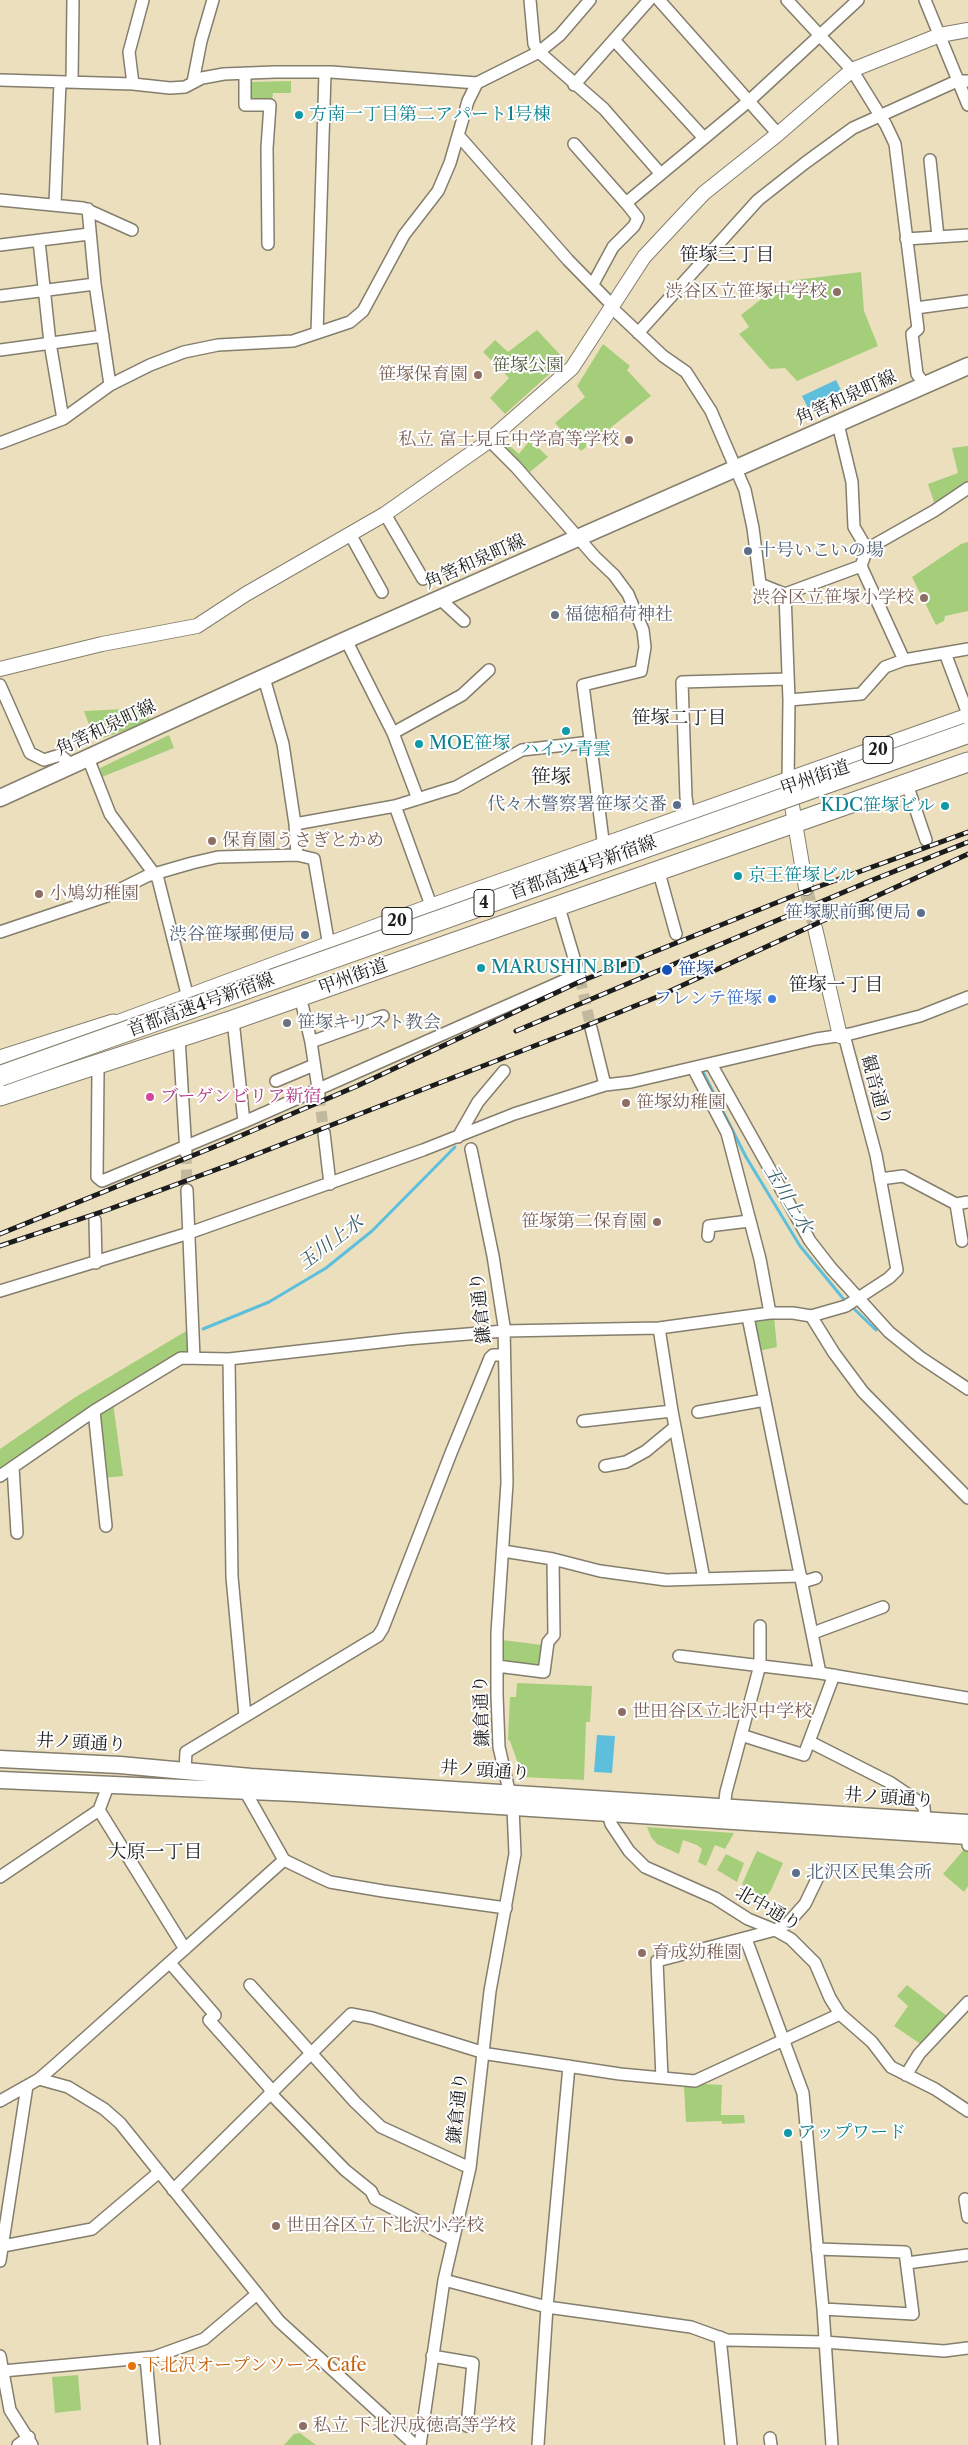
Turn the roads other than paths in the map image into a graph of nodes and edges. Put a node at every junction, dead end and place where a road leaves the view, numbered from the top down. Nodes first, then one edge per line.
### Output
1 (74, 0) edge
2 (144, 0) edge
3 (214, 0) edge
4 (530, 0) edge
5 (590, 0) edge
6 (649, 0) edge
7 (659, 0) edge
8 (787, 0) edge
9 (858, 0) edge
10 (925, 0) edge
11 (968, 30) edge
12 (940, 35) junction
13 (820, 36) junction
14 (614, 40) junction
15 (539, 52) junction
16 (852, 70) junction
17 (245, 73) junction
18 (325, 73) junction
19 (0, 80) edge
20 (962, 81) edge
21 (66, 82) junction
22 (193, 82) junction
23 (477, 83) junction
24 (133, 84) junction
25 (574, 85) junction
26 (750, 100) junction
27 (968, 105) edge
28 (880, 116) junction
29 (778, 134) junction
30 (458, 135) junction
31 (704, 138) junction
32 (574, 144) dead end
33 (930, 160) dead end
34 (660, 173) junction
35 (0, 200) edge
36 (626, 203) junction
37 (55, 204) junction
38 (88, 209) junction
39 (132, 230) dead end
40 (89, 234) junction
41 (968, 235) edge
42 (938, 237) junction
43 (906, 239) junction
44 (39, 241) junction
45 (268, 244) dead end
46 (0, 245) edge
47 (95, 284) junction
48 (593, 284) junction
49 (44, 291) junction
50 (0, 296) edge
51 (968, 301) edge
52 (611, 306) junction
53 (916, 308) junction
54 (317, 333) junction
55 (638, 333) junction
56 (103, 336) junction
57 (50, 343) junction
58 (0, 350) edge
59 (968, 366) edge
60 (110, 385) junction
61 (925, 385) junction
62 (63, 419) junction
63 (838, 424) junction
64 (490, 441) junction
65 (0, 443) edge
66 (737, 468) junction
67 (968, 488) edge
68 (385, 514) junction
69 (350, 534) junction
70 (578, 538) junction
71 (867, 549) junction
72 (861, 566) junction
73 (423, 579) dead end
74 (382, 592) dead end
75 (785, 594) junction
76 (440, 599) junction
77 (464, 621) dead end
78 (346, 640) junction
79 (968, 649) edge
80 (945, 653) junction
81 (904, 660) junction
82 (0, 669) edge
83 (488, 670) dead end
84 (264, 678) junction
85 (788, 679) junction
86 (0, 685) edge
87 (789, 700) junction
88 (968, 714) edge
89 (968, 718) edge
90 (968, 725) edge
91 (393, 733) junction
92 (968, 733) edge
93 (591, 742) junction
94 (968, 747) edge
95 (968, 754) edge
96 (88, 758) junction
97 (968, 762) edge
98 (73, 766) junction
99 (899, 783) junction
100 (788, 785) junction
101 (0, 798) edge
102 (418, 799) junction
103 (395, 806) junction
104 (689, 818) junction
105 (793, 821) junction
106 (295, 824) junction
107 (926, 840) dead end
108 (604, 848) junction
109 (297, 855) junction
110 (658, 869) junction
111 (155, 874) junction
112 (806, 888) tunnel mouth
113 (558, 904) junction
114 (432, 908) junction
115 (815, 928) tunnel mouth
116 (0, 932) edge
117 (676, 934) dead end
118 (329, 946) junction
119 (300, 996) junction
120 (968, 997) edge
121 (188, 998) junction
122 (383, 1016) dead end
123 (129, 1020) junction
124 (233, 1020) junction
125 (591, 1028) tunnel mouth
126 (842, 1035) junction
127 (179, 1038) junction
128 (311, 1042) junction
129 (154, 1046) junction
130 (0, 1060) edge
131 (314, 1065) junction
132 (710, 1065) junction
133 (694, 1068) junction
134 (0, 1070) edge
135 (504, 1071) dead end
136 (98, 1073) junction
137 (0, 1076) edge
138 (276, 1081) dead end
139 (604, 1085) junction
140 (0, 1089) edge
141 (318, 1093) junction
142 (0, 1096) edge
143 (478, 1102) junction
144 (0, 1106) edge
145 (244, 1122) junction
146 (488, 1125) junction
147 (324, 1133) tunnel mouth
148 (458, 1137) junction
149 (186, 1149) junction
150 (471, 1149) dead end
151 (880, 1179) junction
152 (330, 1184) junction
153 (187, 1190) tunnel mouth
154 (962, 1203) edge
155 (95, 1220) dead end
156 (749, 1221) junction
157 (189, 1233) junction
158 (708, 1236) dead end
159 (962, 1242) dead end
160 (96, 1263) junction
161 (0, 1291) edge
162 (852, 1302) junction
163 (770, 1313) junction
164 (811, 1316) junction
165 (748, 1317) junction
166 (659, 1328) junction
167 (504, 1331) junction
168 (194, 1352) junction
169 (504, 1355) junction
170 (229, 1359) junction
171 (968, 1389) edge
172 (765, 1400) junction
173 (94, 1411) junction
174 (672, 1411) junction
175 (698, 1412) dead end
176 (583, 1421) dead end
177 (675, 1427) junction
178 (605, 1466) dead end
179 (13, 1467) junction
180 (0, 1476) edge
181 (968, 1498) edge
182 (106, 1526) dead end
183 (18, 1533) dead end
184 (504, 1551) junction
185 (553, 1559) junction
186 (816, 1578) dead end
187 (704, 1579) junction
188 (802, 1579) junction
189 (883, 1607) dead end
190 (760, 1626) dead end
191 (813, 1633) junction
192 (679, 1656) dead end
193 (760, 1665) junction
194 (497, 1666) junction
195 (820, 1673) junction
196 (834, 1675) junction
197 (968, 1698) edge
198 (245, 1716) junction
199 (742, 1735) junction
200 (810, 1742) junction
201 (0, 1759) edge
202 (185, 1771) junction
203 (0, 1780) edge
204 (108, 1786) junction
205 (245, 1791) junction
206 (511, 1800) junction
207 (724, 1808) junction
208 (99, 1810) junction
209 (608, 1814) junction
210 (925, 1820) junction
211 (968, 1823) edge
212 (968, 1836) edge
213 (284, 1860) junction
214 (820, 1873) dead end
215 (0, 1877) edge
216 (506, 1908) junction
217 (775, 1930) junction
218 (746, 1939) junction
219 (185, 1949) junction
220 (170, 1963) junction
221 (250, 1985) dead end
222 (968, 2002) edge
223 (840, 2014) junction
224 (782, 2041) junction
225 (312, 2051) junction
226 (482, 2052) junction
227 (569, 2066) junction
228 (909, 2076) junction
229 (662, 2078) junction
230 (39, 2079) junction
231 (27, 2086) junction
232 (271, 2092) junction
233 (0, 2101) edge
234 (968, 2111) edge
235 (470, 2168) junction
236 (158, 2172) junction
237 (173, 2190) junction
238 (965, 2199) dead end
239 (968, 2217) edge
240 (452, 2239) junction
241 (3, 2246) junction
242 (817, 2249) junction
243 (968, 2254) edge
244 (0, 2261) edge
245 (907, 2263) junction
246 (444, 2280) junction
247 (257, 2294) junction
248 (547, 2307) junction
249 (823, 2309) junction
250 (720, 2338) junction
251 (824, 2342) junction
252 (968, 2348) edge
253 (0, 2356) edge
254 (432, 2356) junction
255 (146, 2358) junction
256 (3, 2371) junction
257 (467, 2426) dead end
258 (30, 2441) edge
259 (18, 2445) edge
260 (154, 2445) edge
261 (415, 2445) edge
262 (420, 2445) edge
263 (538, 2445) edge
264 (731, 2445) edge
265 (832, 2445) edge

1 - 21 street
2 - 24 street
3 - 22 street
4 - 15 street
5 - 15 street
6 - 14 street
7 - 26 street
8 - 13 street
9 - 13 street
10 - 12 street
11 - 12 street
12 - 16 street
12 - 20 street
13 - 16 street
13 - 26 street
14 - 25 street
14 - 31 street
15 - 23 street
15 - 25 street
16 - 28 street
16 - 29 street
17 - 18 street
17 - 22 street
17 - 45 street
18 - 23 street
18 - 54 street
19 - 21 street
20 - 27 street
20 - 28 street
21 - 24 street
21 - 37 street
22 - 24 street
23 - 30 street
25 - 34 street
26 - 29 street
26 - 31 street
28 - 43 street
28 - 55 street
29 - 52 street
30 - 48 street
30 - 54 street
31 - 34 street
32 - 36 street
33 - 42 street
34 - 36 street
35 - 37 street
36 - 48 street
37 - 38 street
38 - 39 street
38 - 40 street
40 - 44 street
40 - 47 street
41 - 42 street
42 - 43 street
43 - 53 street
44 - 46 street
44 - 49 street
47 - 49 street
47 - 56 street
48 - 52 street
49 - 50 street
49 - 57 street
51 - 53 street
52 - 55 street
52 - 64 street
53 - 61 street
54 - 60 street
55 - 66 street
56 - 57 street
56 - 60 street
57 - 58 street
57 - 62 street
59 - 61 main road, 角筈和泉町線
60 - 62 street
61 - 63 main road, 角筈和泉町線
62 - 65 street
63 - 66 main road, 角筈和泉町線
63 - 71 street
64 - 68 street
64 - 70 street
66 - 70 main road, 角筈和泉町線
66 - 75 street
67 - 71 street
68 - 69 street
68 - 73 street
69 - 74 street
69 - 82 street
70 - 76 main road, 角筈和泉町線
70 - 93 street
71 - 72 street
72 - 75 street
72 - 81 street
75 - 85 street
76 - 77 street
76 - 78 main road, 角筈和泉町線
78 - 84 main road, 角筈和泉町線
78 - 91 street
79 - 80 street
80 - 81 street
80 - 88 street
81 - 87 street
83 - 91 street
84 - 96 main road, 角筈和泉町線
84 - 106 street
85 - 87 street
85 - 104 street
86 - 98 street
87 - 100 street
89 - 100 highway, 20
90 - 100 highway, 甲州街道 / 20
91 - 102 street
92 - 137 highway, 首都高速4号新宿線 / 4, bridge
93 - 102 street
93 - 108 street
94 - 140 highway, 首都高速4号新宿線 / 4
95 - 99 highway, 甲州街道 / 20
96 - 98 main road, 角筈和泉町線
96 - 111 street
97 - 99 highway, 20
98 - 101 main road, 角筈和泉町線
99 - 105 highway, 甲州街道 / 20
99 - 107 street
100 - 104 highway, 甲州街道 / 20
100 - 105 street
102 - 103 street
103 - 106 street
103 - 114 street
104 - 108 highway, 甲州街道 / 20
105 - 110 highway, 甲州街道 / 20
105 - 112 street
106 - 109 street
108 - 114 highway, 甲州街道 / 20
109 - 111 street
109 - 118 street
110 - 113 highway, 甲州街道 / 20
110 - 117 street
111 - 116 street
111 - 121 street
113 - 119 highway, 甲州街道 / 20
113 - 141 street
114 - 118 highway, 甲州街道 / 20
115 - 126 street
118 - 121 highway, 甲州街道 / 20
119 - 124 highway, 甲州街道 / 20
119 - 128 street
120 - 126 street
121 - 123 highway, 甲州街道 / 20
122 - 128 street
123 - 130 highway
123 - 134 highway, 甲州街道 / 20
124 - 127 highway, 甲州街道 / 20
124 - 145 street
125 - 139 street
126 - 132 street
126 - 151 street, 観音通り
127 - 129 highway, 甲州街道 / 20
127 - 149 street
128 - 131 street
129 - 136 highway, 20
129 - 142 highway, 甲州街道 / 20
131 - 138 street
131 - 141 street
132 - 133 street
132 - 162 street
133 - 139 street
133 - 156 street
135 - 143 street
136 - 144 highway, 20
136 - 149 street
139 - 146 street
141 - 145 street
143 - 146 street
143 - 148 street
145 - 149 street
146 - 148 street
147 - 152 street
148 - 152 street
150 - 167 street, 鎌倉通り
151 - 154 street
151 - 162 street, 観音通り
152 - 157 street
153 - 157 street
154 - 159 street
155 - 160 street
156 - 158 street
156 - 163 street
157 - 160 street
157 - 168 street
160 - 161 street
162 - 164 street
162 - 171 street
163 - 164 street
163 - 165 street
164 - 181 street
165 - 166 street
165 - 172 street
166 - 167 street
166 - 174 street
167 - 169 street, 鎌倉通り
167 - 170 street
168 - 170 street
168 - 173 street
169 - 184 street, 鎌倉通り
169 - 198 street
170 - 198 street
172 - 175 street
172 - 188 street
173 - 179 street
173 - 182 street
174 - 176 street
174 - 177 street
177 - 178 street
177 - 187 street
179 - 180 street
179 - 183 street
184 - 185 street
184 - 194 street, 鎌倉通り
185 - 187 street
185 - 194 street
186 - 188 street
187 - 188 street
188 - 191 street
189 - 191 street
190 - 193 street
191 - 195 street
192 - 193 street
193 - 195 street
193 - 199 street
194 - 206 street, 鎌倉通り
195 - 196 street
196 - 197 street
196 - 200 street
198 - 202 street
199 - 200 street
199 - 207 street
200 - 210 street
201 - 202 main road, 井ノ頭通り
202 - 206 main road, 井ノ頭通り
203 - 204 main road, 井ノ頭通り
204 - 205 main road, 井ノ頭通り
204 - 208 street
205 - 206 main road, 井ノ頭通り
205 - 213 street
206 - 207 main road, 井ノ頭通り
206 - 209 main road, 井ノ頭通り
206 - 216 street, 鎌倉通り
207 - 210 main road, 井ノ頭通り
208 - 215 street
208 - 219 street
209 - 212 main road, 井ノ頭通り
209 - 217 street, 北中通り
210 - 211 main road, 井ノ頭通り
213 - 216 street
213 - 219 street
214 - 217 street
216 - 226 street, 鎌倉通り
217 - 218 street
217 - 223 street, 北中通り
218 - 224 street
218 - 229 street
219 - 220 street
220 - 230 street
220 - 232 street
221 - 225 street
222 - 228 street
223 - 224 street
223 - 228 street, 北中通り
224 - 229 street
224 - 242 street
225 - 226 street
225 - 232 street
225 - 235 street
226 - 227 street
226 - 235 street, 鎌倉通り
227 - 229 street
227 - 248 street
228 - 234 street, 北中通り
230 - 231 street
230 - 236 street
231 - 233 street
231 - 241 street
232 - 237 street
232 - 240 street
235 - 240 street, 鎌倉通り
236 - 237 street
236 - 241 street
237 - 247 street
238 - 239 street
240 - 246 street, 鎌倉通り
241 - 244 street
242 - 245 street
242 - 249 street
243 - 245 street
245 - 249 street
246 - 248 street
246 - 254 street, 鎌倉通り
247 - 255 street
247 - 261 street
248 - 250 street
248 - 263 street
249 - 251 street
250 - 251 street
250 - 264 street
251 - 252 street
251 - 265 street
253 - 256 street
254 - 257 street
254 - 262 street, 鎌倉通り
255 - 256 street
255 - 260 street
256 - 258 street
258 - 259 street

